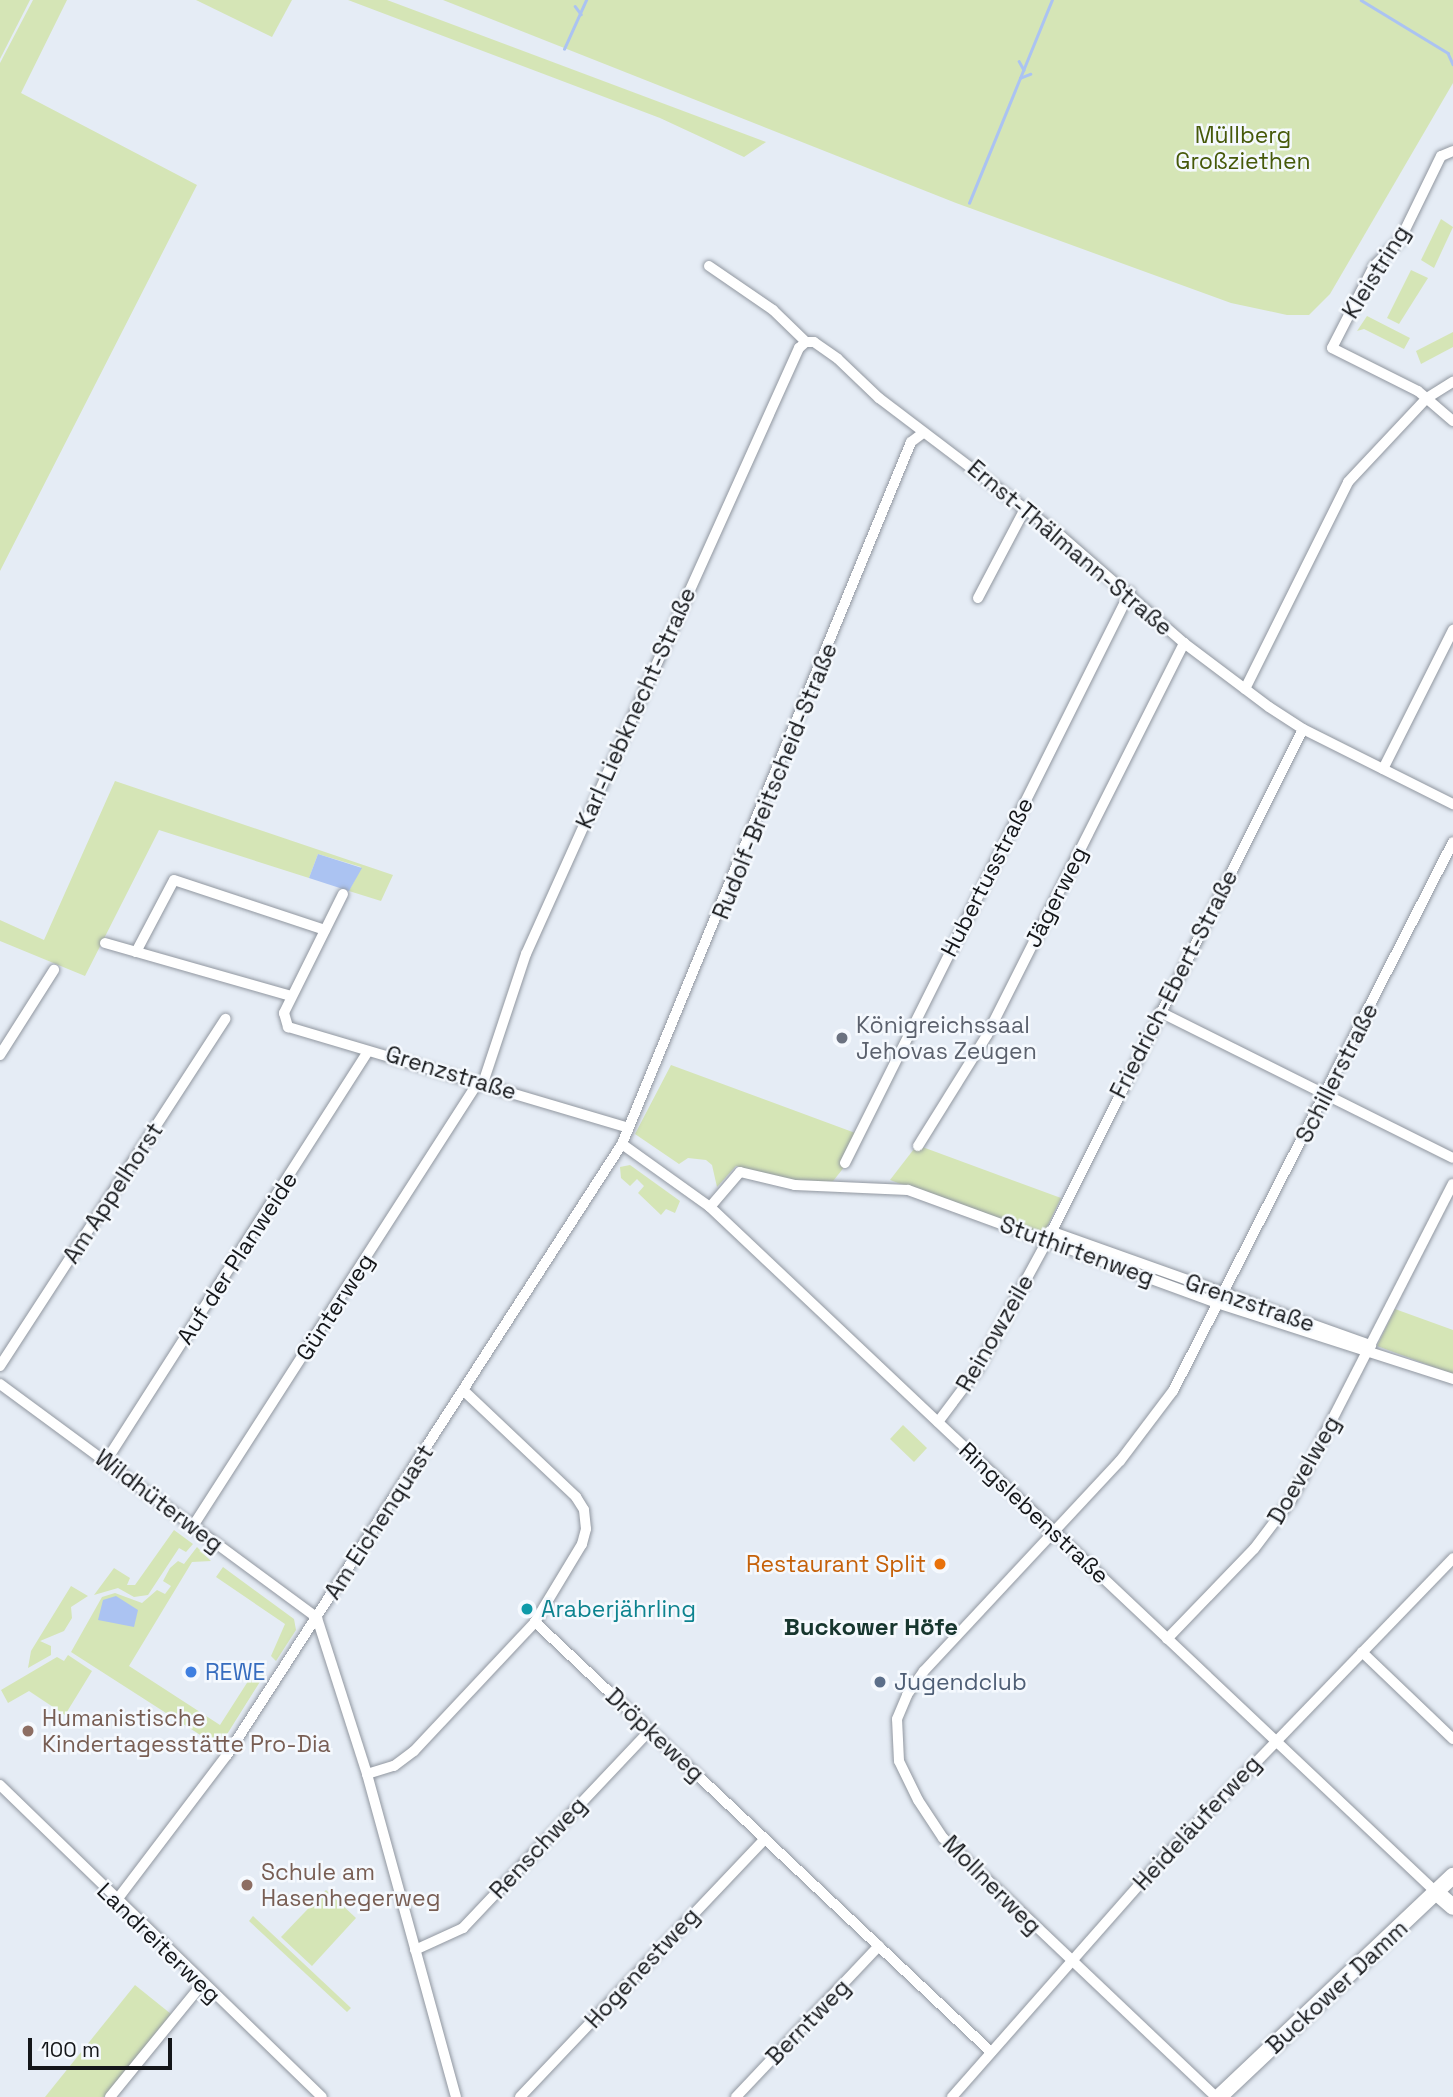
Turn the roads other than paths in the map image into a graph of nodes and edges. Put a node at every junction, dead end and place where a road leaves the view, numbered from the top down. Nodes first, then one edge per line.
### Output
1 (1453, 151) edge
2 (709, 265) dead end
3 (806, 342) junction
4 (1453, 382) edge
5 (1427, 398) junction
6 (1453, 421) edge
7 (923, 433) junction
8 (1025, 509) junction
9 (1130, 592) junction
10 (978, 598) dead end
11 (1453, 630) edge
12 (1184, 643) junction
13 (1245, 689) junction
14 (1303, 729) junction
15 (1383, 769) junction
16 (1453, 804) edge
17 (1453, 842) edge
18 (343, 894) dead end
19 (325, 930) junction
20 (105, 943) dead end
21 (136, 952) junction
22 (54, 970) dead end
23 (292, 996) junction
24 (1160, 1012) junction
25 (225, 1019) dead end
26 (366, 1054) dead end
27 (0, 1055) edge
28 (479, 1085) junction
29 (1326, 1094) junction
30 (627, 1130) junction
31 (622, 1144) junction
32 (918, 1146) dead end
33 (1453, 1158) edge
34 (845, 1163) dead end
35 (1453, 1184) edge
36 (710, 1207) junction
37 (1049, 1236) junction
38 (1223, 1300) junction
39 (1369, 1348) junction
40 (0, 1366) edge
41 (1453, 1379) edge
42 (0, 1384) edge
43 (463, 1390) junction
44 (938, 1422) junction
45 (106, 1461) junction
46 (193, 1526) junction
47 (1054, 1531) junction
48 (1453, 1559) edge
49 (317, 1618) junction
50 (535, 1622) junction
51 (1167, 1639) junction
52 (1362, 1653) junction
53 (650, 1730) junction
54 (1453, 1739) edge
55 (1276, 1741) junction
56 (366, 1774) junction
57 (0, 1784) edge
58 (765, 1839) junction
59 (1453, 1876) edge
60 (1437, 1893) junction
61 (116, 1901) junction
62 (1453, 1907) edge
63 (879, 1946) junction
64 (415, 1950) junction
65 (1071, 1962) junction
66 (202, 1984) junction
67 (991, 2052) junction
68 (110, 2097) edge
69 (321, 2097) edge
70 (456, 2097) edge
71 (520, 2097) edge
72 (736, 2097) edge
73 (952, 2097) edge
74 (1218, 2097) edge

1 - 5 street, Kleistring
2 - 3 street, Ernst-Thälmann-Straße
3 - 7 street, Ernst-Thälmann-Straße
3 - 28 street, Karl-Liebknecht-Straße
4 - 5 street
5 - 6 street, Kleistring
5 - 13 street
7 - 8 street, Ernst-Thälmann-Straße
7 - 30 street, Rudolf-Breitscheid-Straße
8 - 9 street, Ernst-Thälmann-Straße
8 - 10 street
9 - 12 street, Ernst-Thälmann-Straße
9 - 34 street, Hubertusstraße
11 - 15 street
12 - 13 street, Ernst-Thälmann-Straße
12 - 32 street, Jägerweg
13 - 14 street, Ernst-Thälmann-Straße
14 - 15 street, Ernst-Thälmann-Straße
14 - 24 street, Friedrich-Ebert-Straße
15 - 16 street, Ernst-Thälmann-Straße
17 - 29 street, Schillerstraße
18 - 19 street
19 - 21 street
19 - 23 street
20 - 21 street
21 - 23 street
22 - 27 street
23 - 28 street, Grenzstraße
24 - 29 street
24 - 37 street, Friedrich-Ebert-Straße
25 - 40 street, Am Appelhorst
26 - 45 street, Auf der Planweide
28 - 30 street, Grenzstraße
28 - 46 street, Günterweg
29 - 33 street
29 - 38 street, Schillerstraße
30 - 31 street, Am Eichenquast
31 - 36 street, Ringslebenstraße
31 - 43 street, Am Eichenquast
35 - 39 street, Doevelweg
36 - 37 street, Stuthirtenweg
36 - 44 street, Ringslebenstraße
37 - 38 street, Stuthirtenweg
37 - 44 street, Reinowzeile
38 - 39 street, Stuthirtenweg
38 - 47 street, Mollnerweg
39 - 41 street, Stuthirtenweg
39 - 51 street, Doevelweg
42 - 45 street, Wildhüterweg
43 - 49 street, Am Eichenquast
43 - 50 street
44 - 47 street, Ringslebenstraße
45 - 46 street, Wildhüterweg
46 - 49 street, Wildhüterweg
47 - 51 street, Ringslebenstraße
47 - 65 street, Mollnerweg
48 - 52 street, Heideläuferweg
49 - 56 street
49 - 61 street, Am Eichenquast
50 - 53 street, Dröpkeweg
50 - 56 street
51 - 55 street, Ringslebenstraße
52 - 54 street
52 - 55 street, Heideläuferweg
53 - 58 street, Dröpkeweg
53 - 64 street, Renschweg
55 - 60 street, Ringslebenstraße
55 - 65 street, Heideläuferweg
56 - 64 street
57 - 61 street, Landreiterweg
58 - 63 street, Dröpkeweg
58 - 71 street, Hogenestweg
59 - 60 main road, Buckower Damm
60 - 62 main road
60 - 74 main road, Buckower Damm
61 - 66 street, Landreiterweg
63 - 67 street, Dröpkeweg
63 - 72 street, Berntweg
64 - 70 street
65 - 67 street, Heideläuferweg
65 - 74 street, Mollnerweg
66 - 68 street
66 - 69 street, Landreiterweg
67 - 73 street, Heideläuferweg

